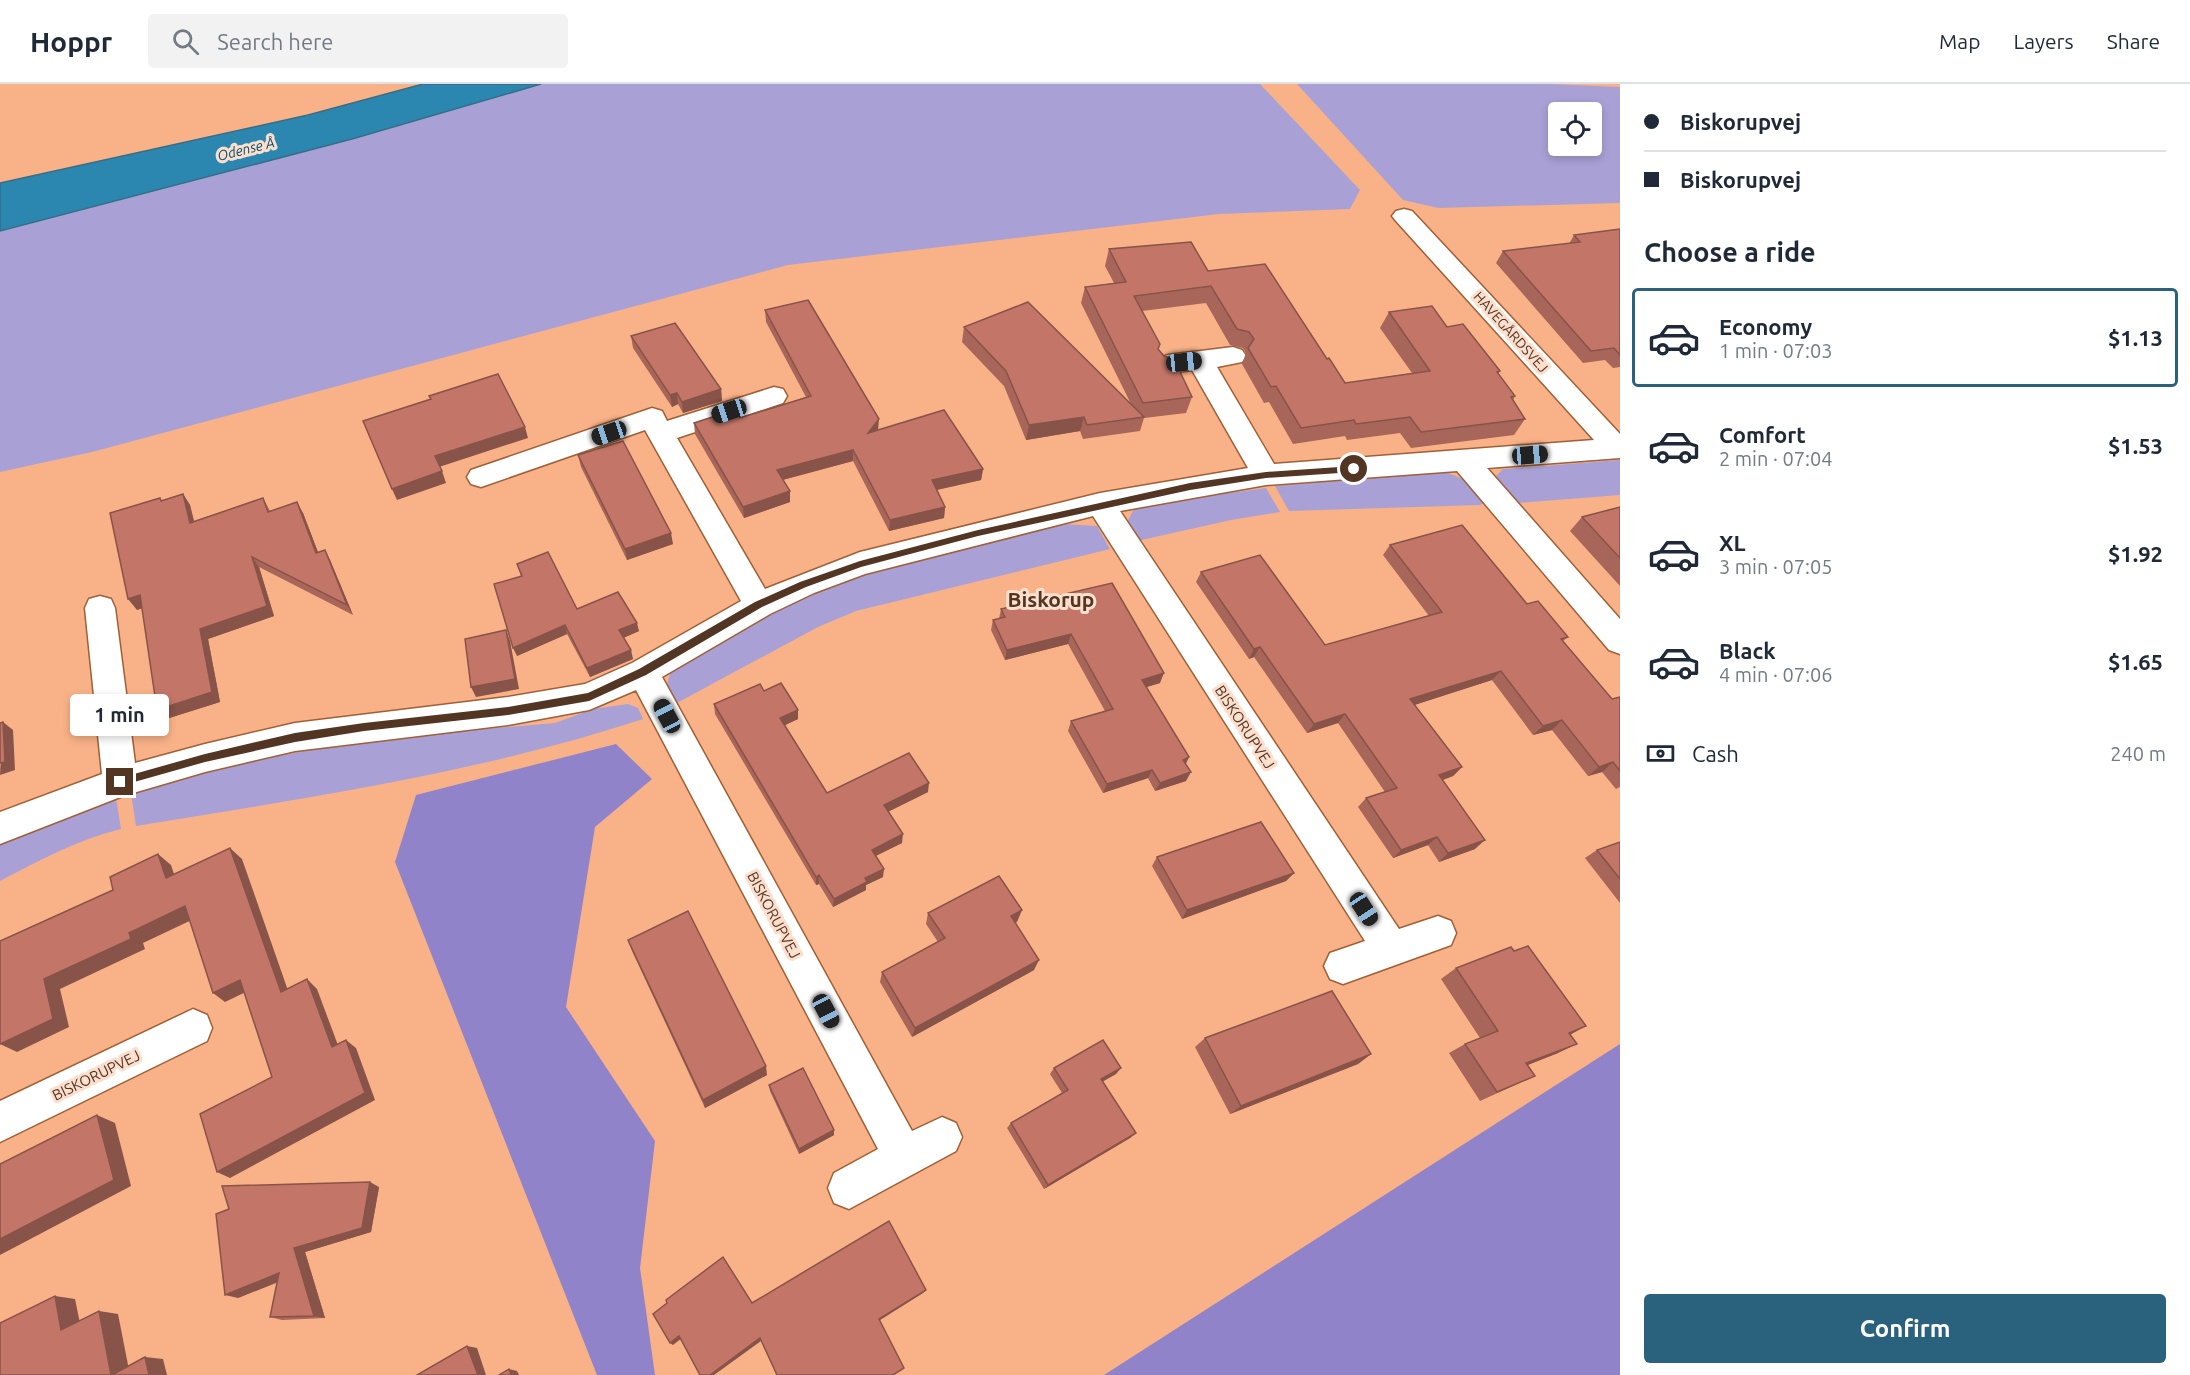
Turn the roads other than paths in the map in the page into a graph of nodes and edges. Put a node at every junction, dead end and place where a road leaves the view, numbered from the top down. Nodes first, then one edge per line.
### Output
1 (1404, 216) dead end
2 (1233, 356) dead end
3 (1200, 360) junction
4 (1168, 364) edge
5 (774, 396) dead end
6 (661, 433) junction
7 (1619, 448) edge
8 (1465, 461) junction
9 (1266, 475) junction
10 (481, 477) dead end
11 (1100, 504) junction
12 (759, 605) junction
13 (100, 608) dead end
14 (1620, 641) edge
15 (643, 672) junction
16 (120, 782) junction
17 (0, 828) edge
18 (1438, 933) dead end
19 (1390, 949) junction
20 (1343, 966) dead end
21 (193, 1028) dead end
22 (0, 1122) edge
23 (942, 1137) dead end
24 (905, 1158) junction
25 (849, 1188) dead end

1 - 7 street, HAVEGÅRDSVEJ
2 - 3 street
3 - 4 street
3 - 9 street
5 - 6 street
6 - 10 street
6 - 12 street
7 - 8 street
8 - 9 street
8 - 14 street
9 - 11 street
11 - 12 street
11 - 19 street, BISKORUPVEJ
12 - 15 street
13 - 16 street
15 - 16 street
15 - 24 street, BISKORUPVEJ
16 - 17 street
18 - 19 street
19 - 20 street
21 - 22 street, BISKORUPVEJ
23 - 24 street
24 - 25 street

